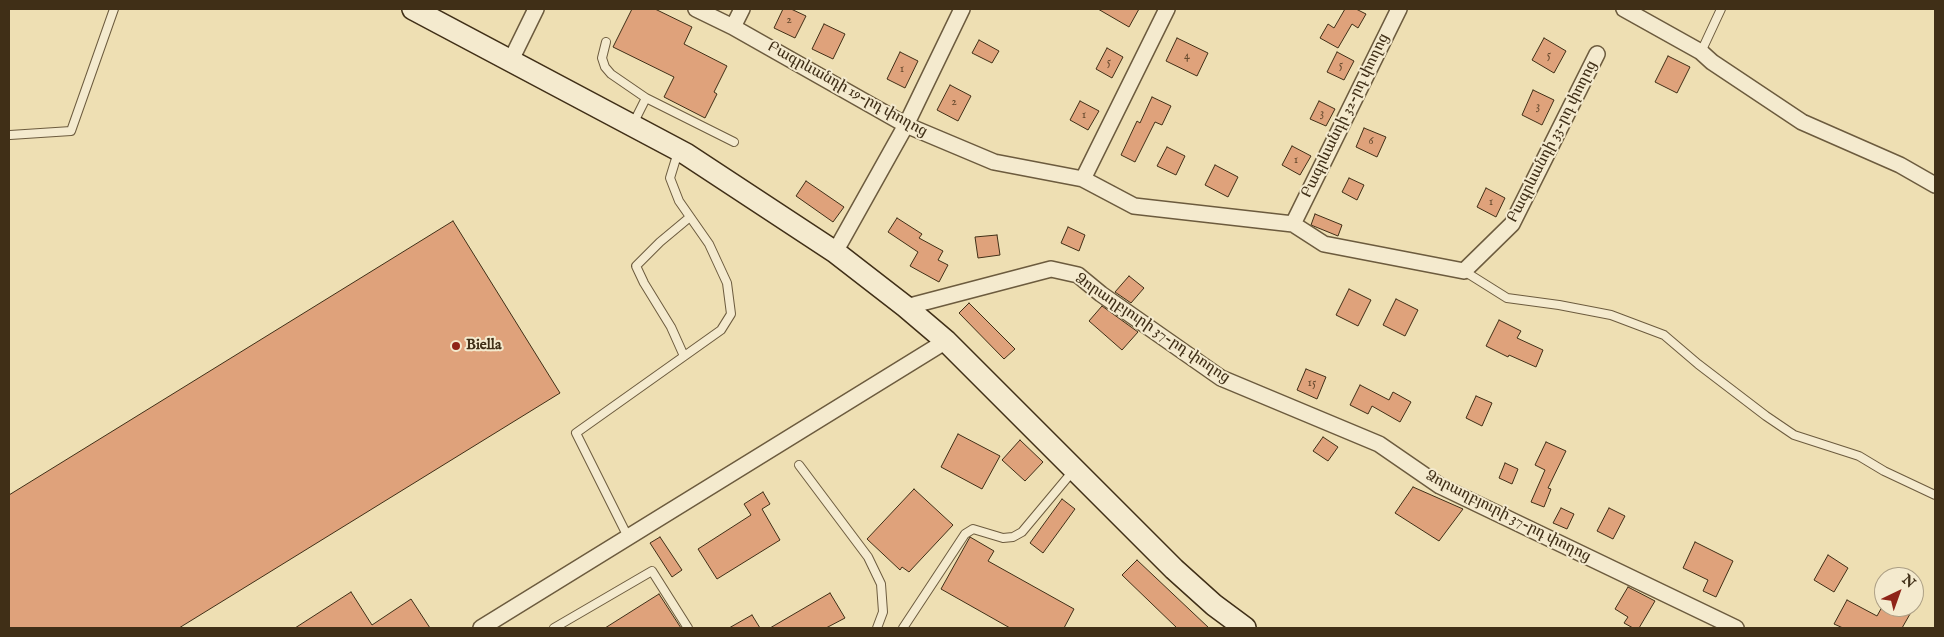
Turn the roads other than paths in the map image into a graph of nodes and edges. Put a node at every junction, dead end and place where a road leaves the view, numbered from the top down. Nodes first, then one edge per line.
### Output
1 (114, 9) edge
2 (413, 9) edge
3 (536, 9) edge
4 (696, 9) edge
5 (742, 9) edge
6 (962, 9) edge
7 (1167, 9) edge
8 (1399, 9) edge
9 (1624, 9) edge
10 (1721, 9) edge
11 (734, 27) junction
12 (606, 42) dead end
13 (1701, 52) junction
14 (1597, 54) dead end
15 (511, 60) junction
16 (646, 98) junction
17 (906, 124) junction
18 (633, 125) junction
19 (10, 135) dead end
20 (734, 142) dead end
21 (678, 150) junction
22 (1083, 179) junction
23 (1935, 185) edge
24 (690, 217) junction
25 (1293, 224) junction
26 (835, 252) junction
27 (1464, 271) junction
28 (906, 307) junction
29 (946, 341) junction
30 (684, 356) junction
31 (799, 465) dead end
32 (1075, 470) junction
33 (1935, 496) edge
34 (628, 537) junction
35 (481, 628) edge
36 (554, 628) edge
37 (688, 628) edge
38 (877, 628) edge
39 (903, 628) edge
40 (1245, 628) edge
41 (1736, 628) edge

1 - 19 lane
2 - 15 street
3 - 15 street
4 - 11 street, Բագրևանդի 19-րդ փողոց
5 - 11 street
6 - 17 street
7 - 22 street
8 - 25 street, Բագրևանդի 32-րդ փողոց
9 - 13 street
10 - 13 lane
11 - 17 street, Բագրևանդի 19-րդ փողոց
12 - 16 lane
13 - 23 street
14 - 27 street, Բագրևանդի 33-րդ փողոց
15 - 18 street
16 - 18 lane
16 - 20 lane
17 - 22 street, Բագրևանդի 19-րդ փողոց
17 - 26 street
18 - 21 street
21 - 24 lane
21 - 26 street
22 - 25 street, Բագրևանդի 19-րդ փողոց
24 - 30 lane
24 - 30 lane
25 - 27 street, Բագրևանդի 19-րդ փողոց
26 - 28 street
27 - 33 lane
28 - 29 street
28 - 41 street, Ձորաղբյուրի 37-րդ փողոց
29 - 32 street
29 - 34 street
30 - 34 lane
31 - 38 lane
32 - 39 lane
32 - 40 street
34 - 35 street
36 - 37 lane

